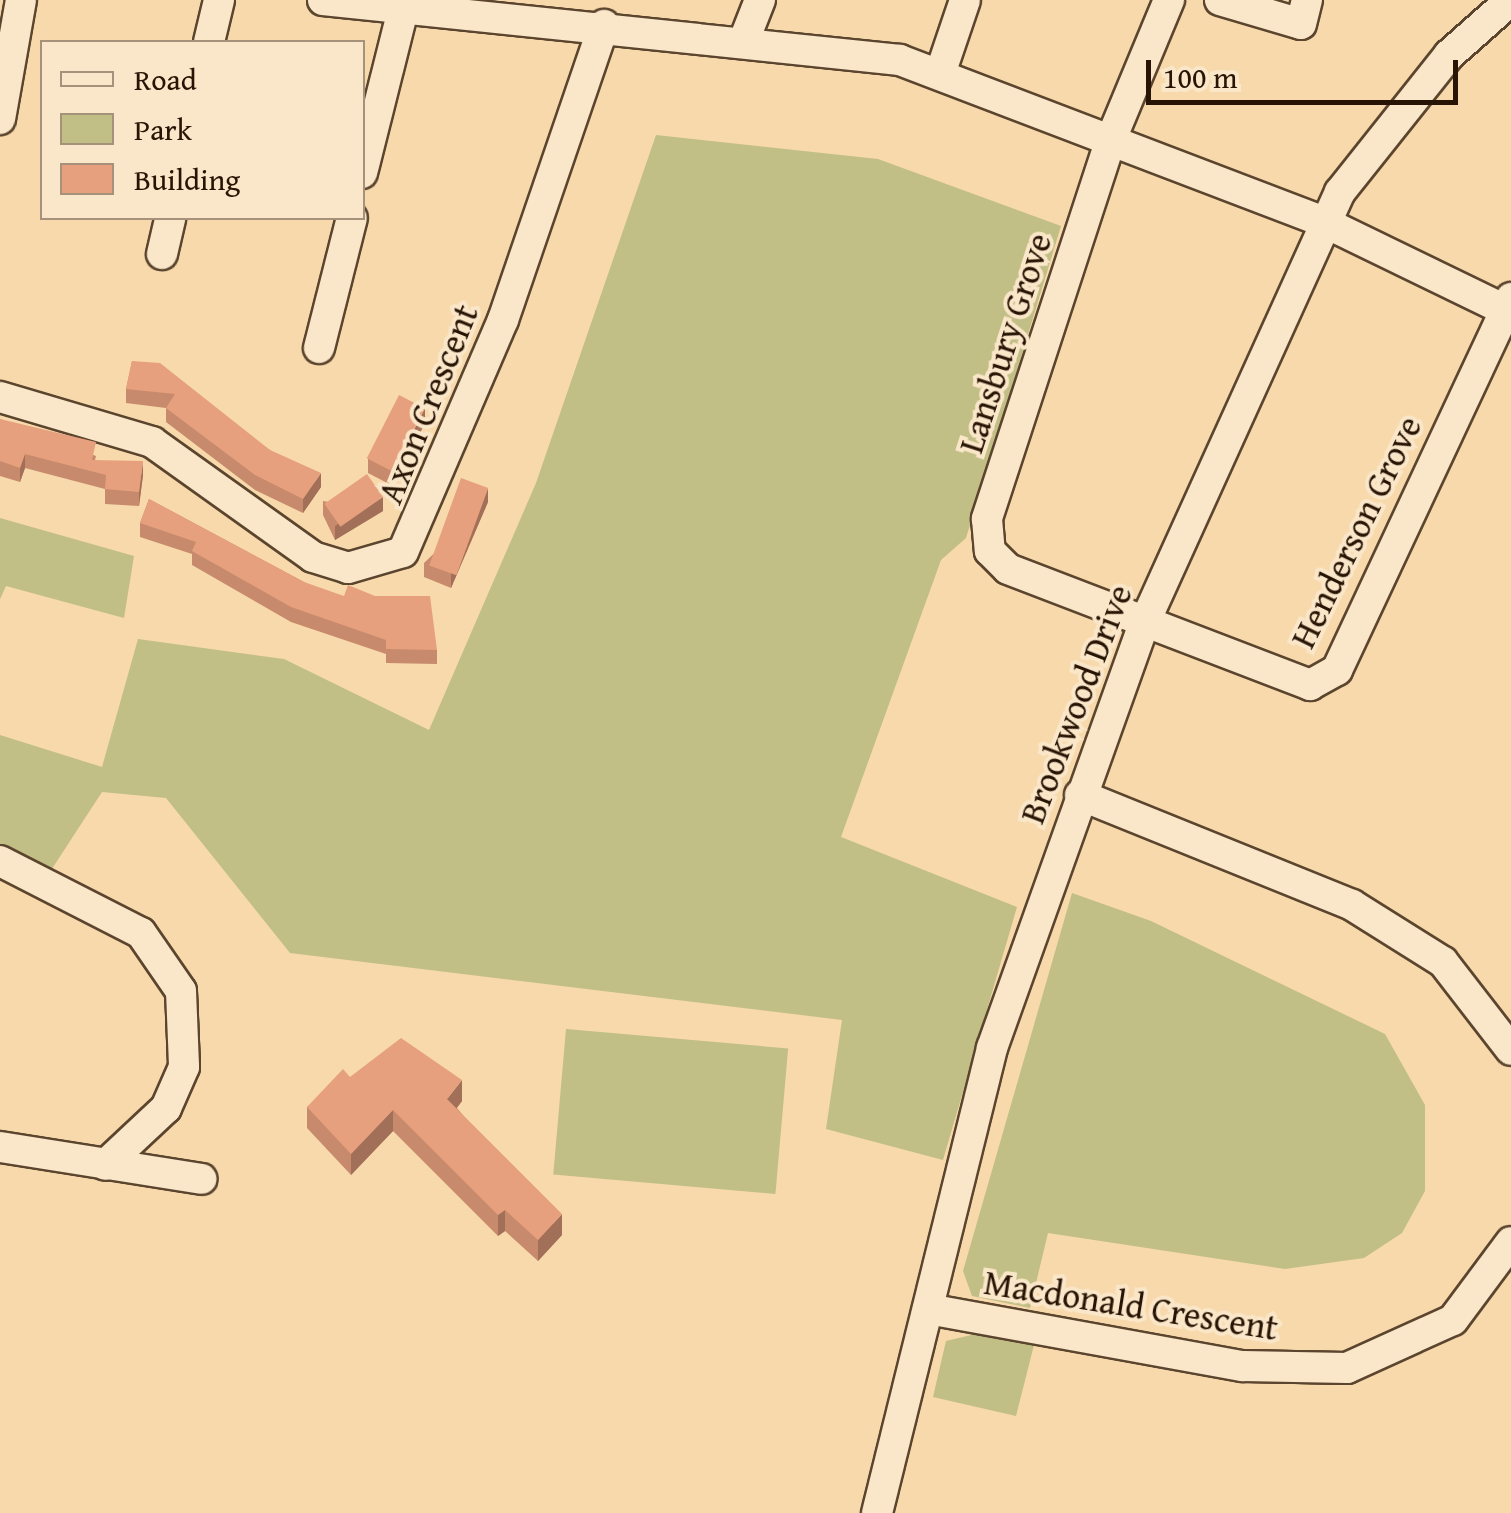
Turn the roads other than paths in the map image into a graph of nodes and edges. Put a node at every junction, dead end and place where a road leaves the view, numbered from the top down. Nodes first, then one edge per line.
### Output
1 (21, 0) edge
2 (219, 0) edge
3 (322, 0) edge
4 (760, 0) edge
5 (965, 0) edge
6 (1169, 0) edge
7 (1220, 0) edge
8 (1307, 0) edge
9 (1511, 0) edge
10 (389, 6) edge
11 (572, 10) edge
12 (604, 25) junction
13 (744, 38) junction
14 (209, 40) edge
15 (940, 74) junction
16 (4, 76) edge
17 (0, 119) edge
18 (1111, 138) junction
19 (365, 154) edge
20 (170, 220) edge
21 (352, 220) edge
22 (1326, 223) junction
23 (162, 254) dead end
24 (1508, 304) edge
25 (320, 348) dead end
26 (0, 397) edge
27 (1144, 624) junction
28 (1080, 795) junction
29 (0, 861) edge
30 (1511, 1050) edge
31 (0, 1147) edge
32 (104, 1165) junction
33 (201, 1179) dead end
34 (1511, 1242) edge
35 (928, 1308) junction
36 (877, 1513) edge

1 - 16 street
2 - 14 street
3 - 10 street
4 - 13 street
5 - 15 street
6 - 18 street, Lansbury Grove
7 - 8 street
9 - 22 street, Brookwood Drive
10 - 11 street
10 - 19 street
11 - 12 street
12 - 13 street
12 - 26 street, Axon Crescent
13 - 15 street
15 - 18 street
16 - 17 street
18 - 22 street
18 - 27 street, Lansbury Grove
20 - 23 street
21 - 25 street
22 - 24 street
22 - 27 street, Brookwood Drive
24 - 27 street, Henderson Grove
27 - 28 street, Brookwood Drive
28 - 30 street
28 - 35 street, Brookwood Drive
29 - 32 street
31 - 32 street
32 - 33 street
34 - 35 street, Macdonald Crescent
35 - 36 street, Brookwood Drive

